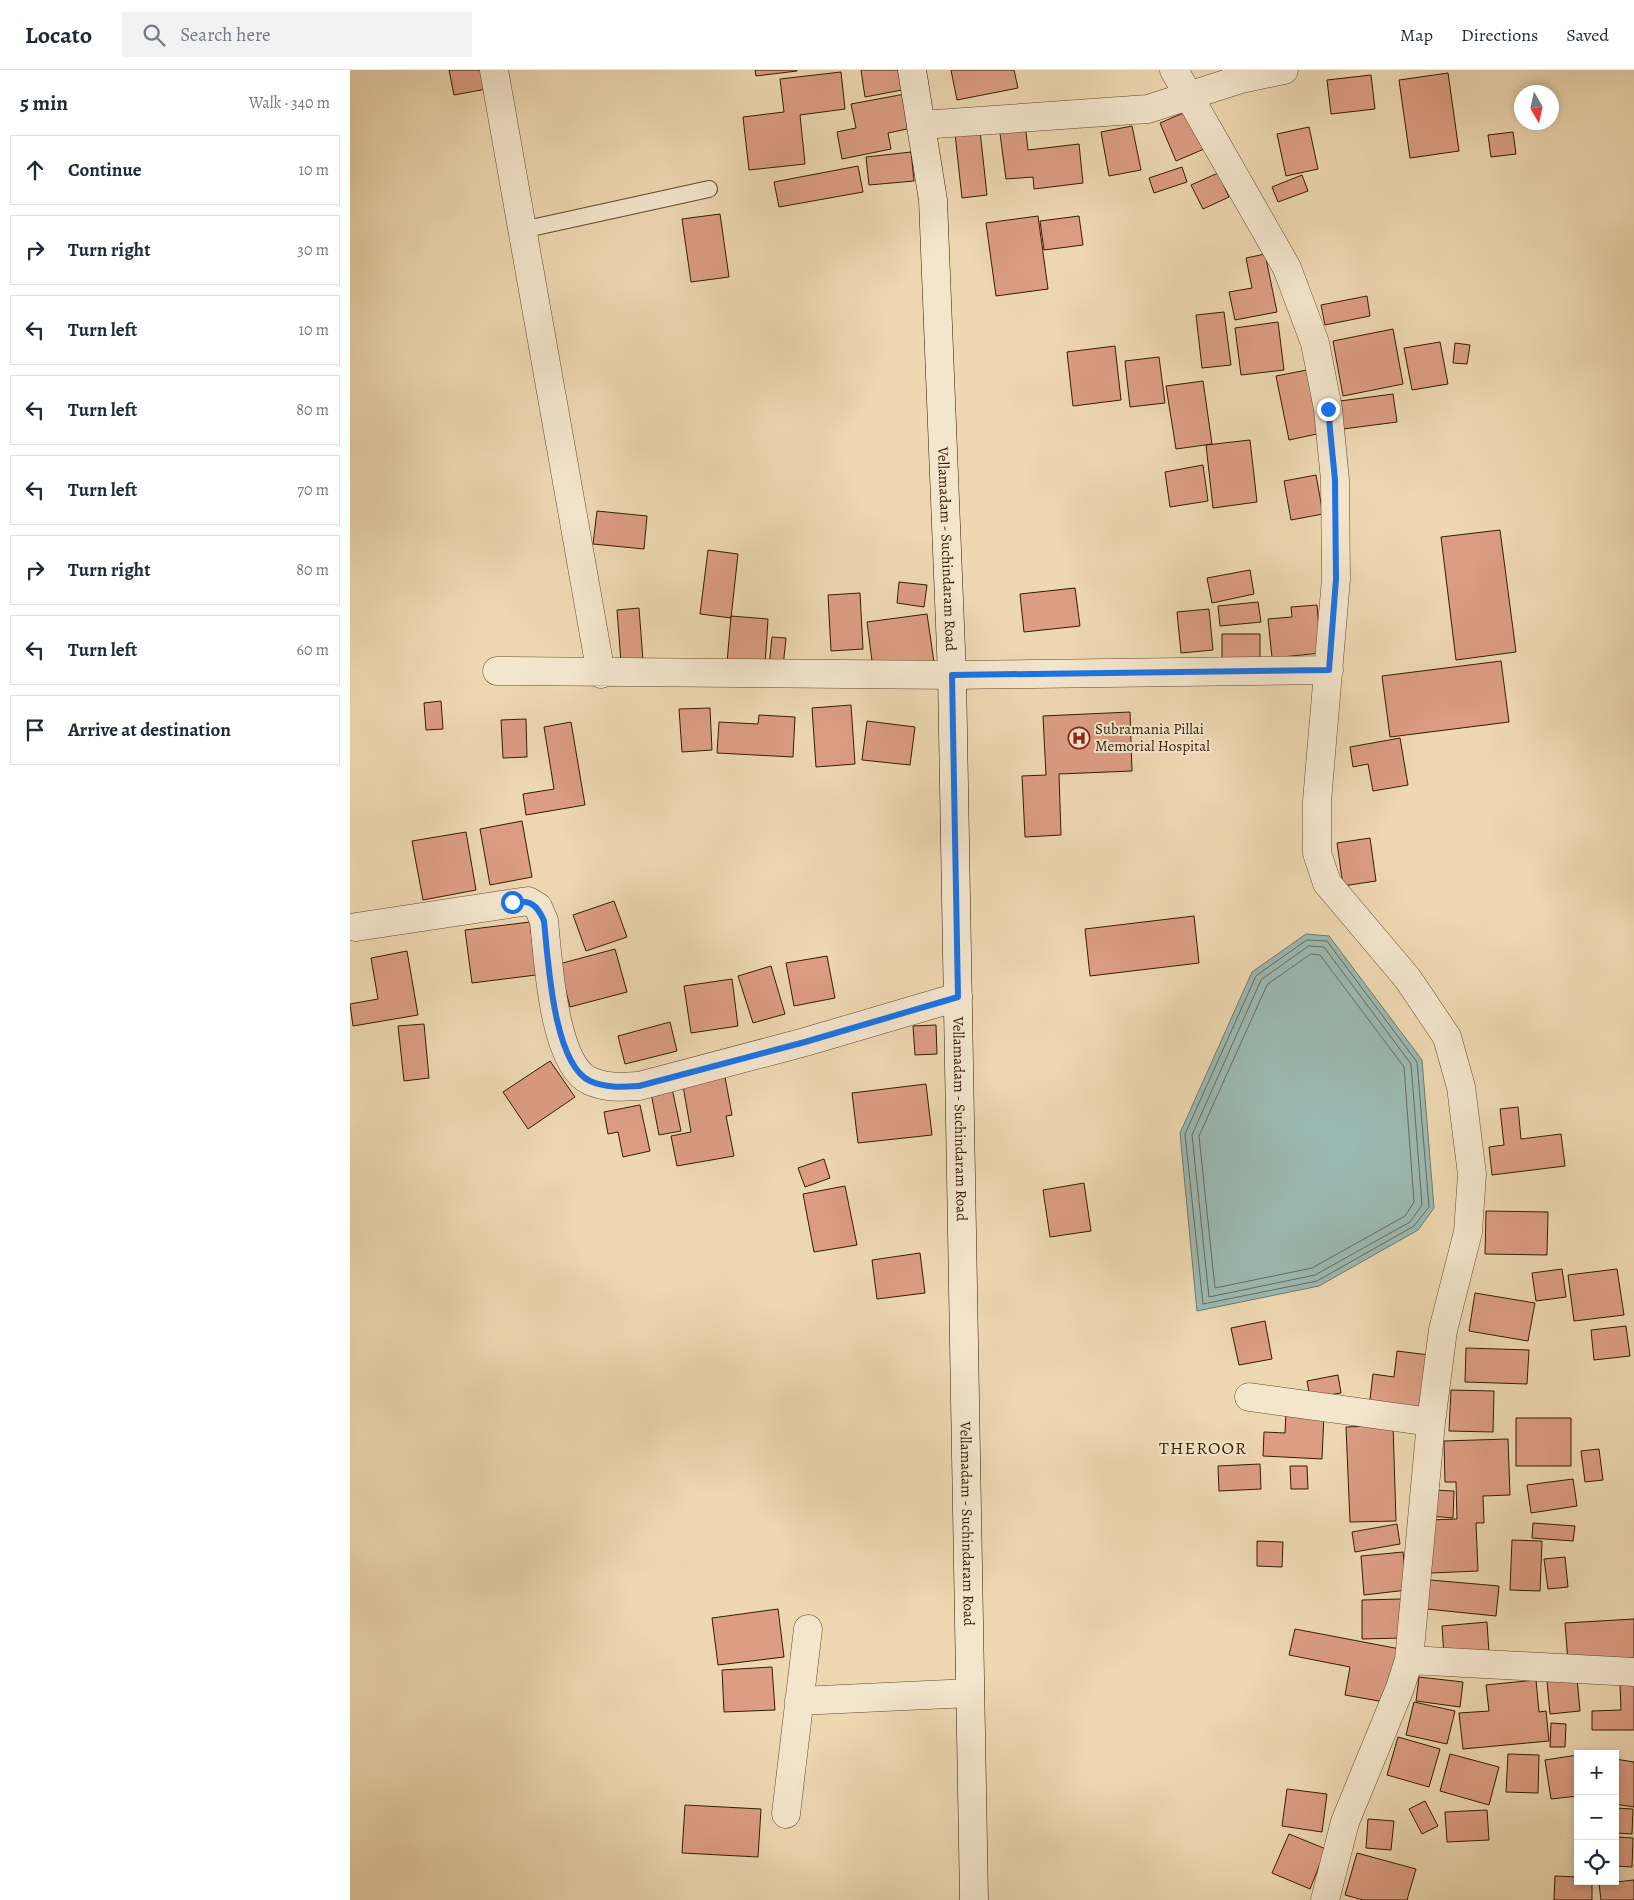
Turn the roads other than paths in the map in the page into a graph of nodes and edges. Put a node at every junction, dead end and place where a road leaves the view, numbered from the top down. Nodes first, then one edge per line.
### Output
1 (494, 70) edge
2 (912, 70) edge
3 (1174, 70) edge
4 (1284, 70) edge
5 (1190, 96) junction
6 (921, 125) junction
7 (709, 189) dead end
8 (522, 230) junction
9 (1329, 670) junction
10 (497, 671) dead end
11 (601, 674) junction
12 (952, 675) junction
13 (356, 927) dead end
14 (958, 997) junction
15 (1249, 1397) dead end
16 (1431, 1422) junction
17 (808, 1629) dead end
18 (1409, 1660) junction
19 (1634, 1672) edge
20 (970, 1693) junction
21 (799, 1701) junction
22 (786, 1814) dead end
23 (974, 1900) edge
24 (1325, 1900) edge

1 - 8 street
2 - 6 street, Vellamadam - Suchindaram Road
3 - 5 street
4 - 5 street
5 - 6 street
5 - 9 street
6 - 12 street, Vellamadam - Suchindaram Road
7 - 8 lane
8 - 11 street
9 - 12 street
9 - 16 street
10 - 11 street
11 - 12 street
12 - 14 street, Vellamadam - Suchindaram Road
13 - 14 street
14 - 20 street, Vellamadam - Suchindaram Road
15 - 16 street
16 - 18 street
17 - 21 street
18 - 19 street
18 - 24 street
20 - 21 street
20 - 23 street, Vellamadam - Suchindaram Road
21 - 22 street

